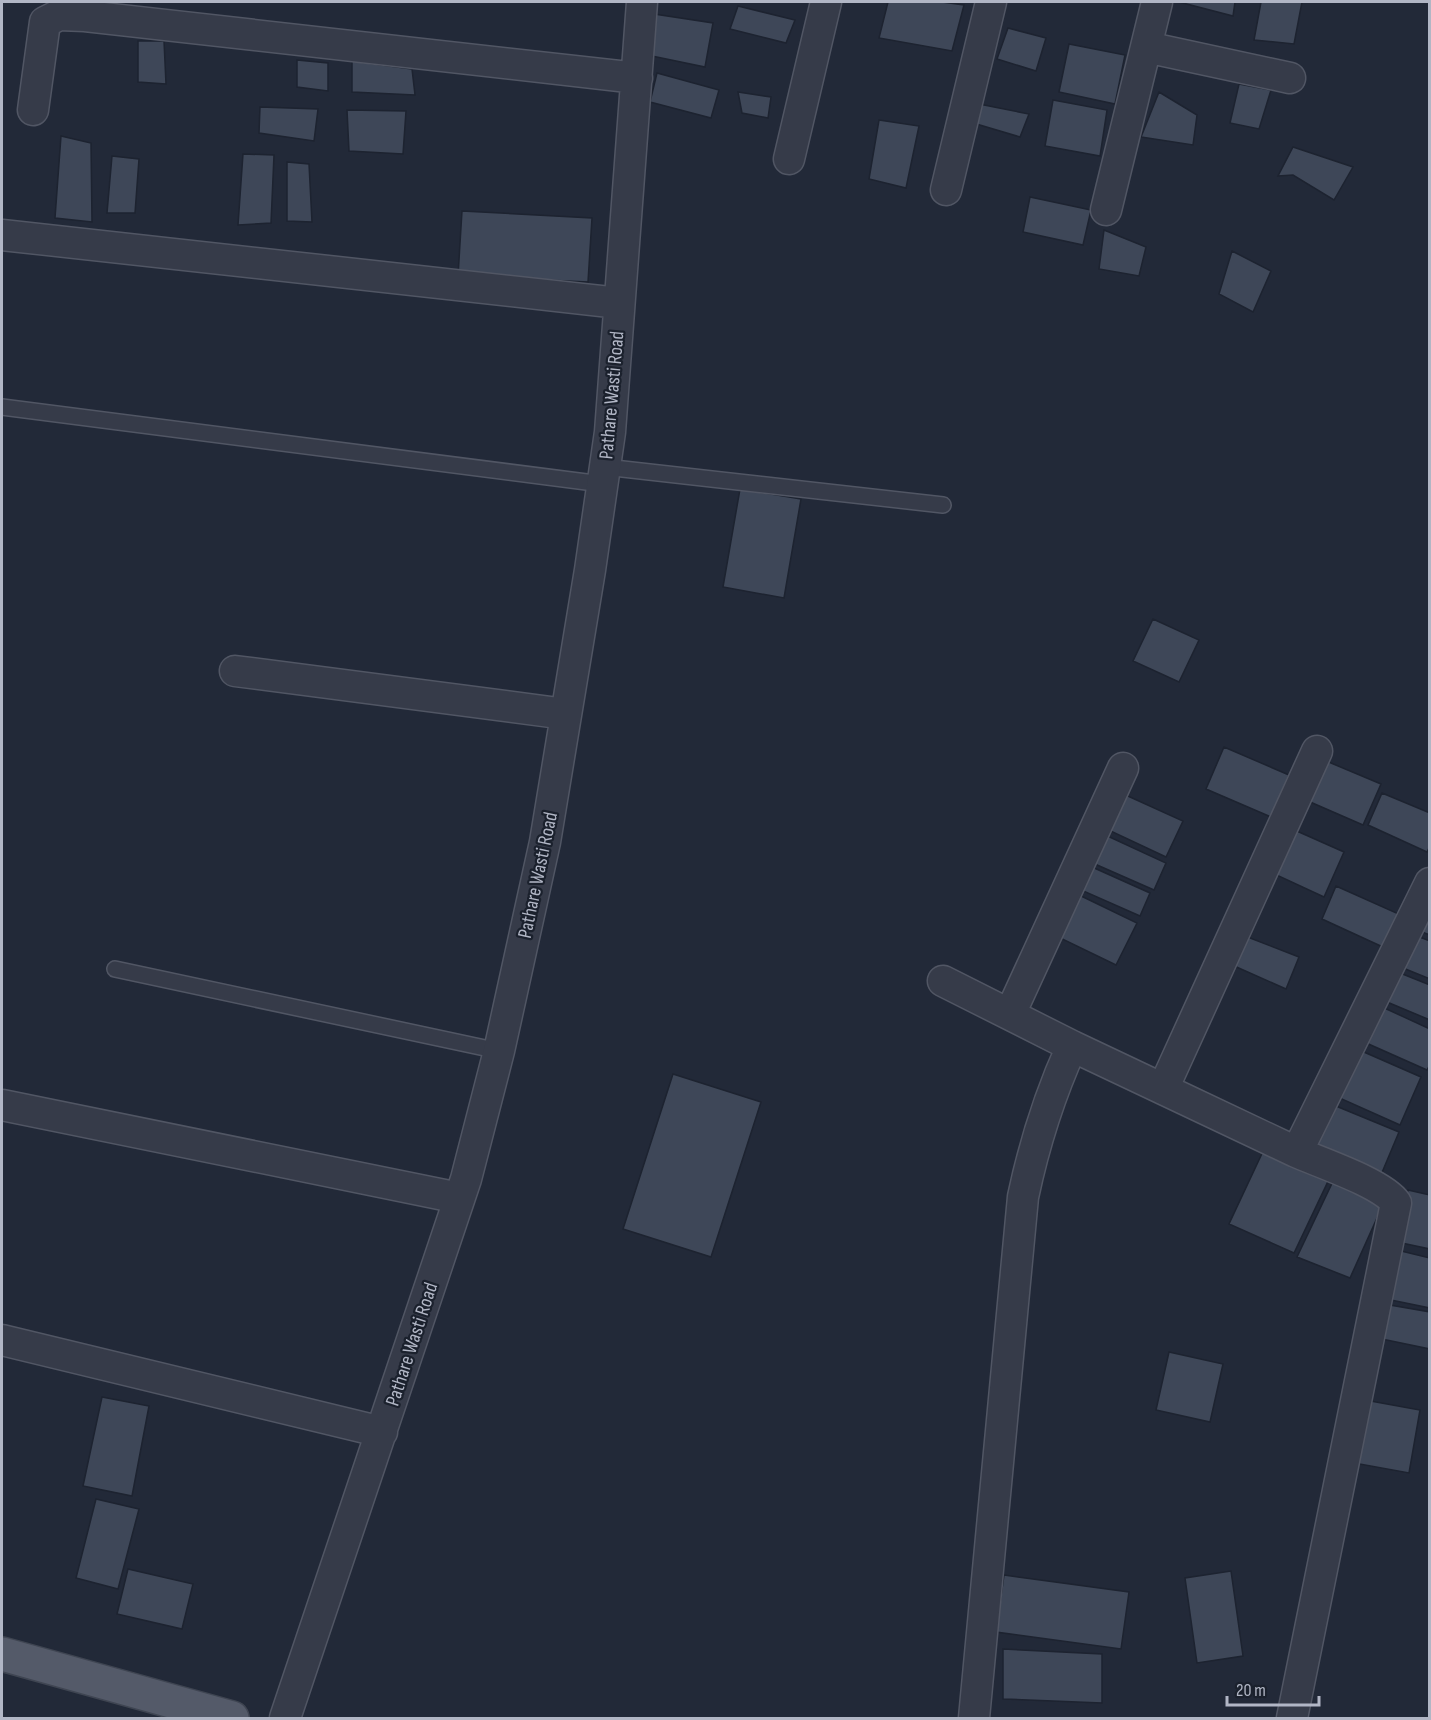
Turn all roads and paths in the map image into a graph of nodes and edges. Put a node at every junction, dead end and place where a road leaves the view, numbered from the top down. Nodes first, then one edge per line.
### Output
1 (642, 2) edge
2 (826, 2) edge
3 (991, 2) edge
4 (1157, 2) edge
5 (1146, 47) junction
6 (637, 78) junction
7 (1290, 78) dead end
8 (33, 110) dead end
9 (789, 159) dead end
10 (945, 190) dead end
11 (1106, 210) dead end
12 (2, 235) edge
13 (619, 303) junction
14 (2, 407) edge
15 (604, 475) junction
16 (943, 505) dead end
17 (235, 671) dead end
18 (566, 714) junction
19 (1317, 751) dead end
20 (1123, 768) dead end
21 (1430, 883) edge
22 (115, 969) dead end
23 (943, 981) dead end
24 (1010, 1014) junction
25 (1072, 1046) junction
26 (499, 1051) junction
27 (1163, 1089) junction
28 (2, 1105) edge
29 (1297, 1152) junction
30 (459, 1198) junction
31 (2, 1340) edge
32 (382, 1432) junction
33 (2, 1654) edge
34 (232, 1719) edge
35 (285, 1719) edge
36 (974, 1719) edge
37 (1292, 1719) edge

1 - 6 street, Pathare Wasti Road
2 - 9 street
3 - 10 street
4 - 5 street
5 - 7 street
5 - 11 street
6 - 8 street
6 - 13 street, Pathare Wasti Road
12 - 13 street
13 - 15 street, Pathare Wasti Road
14 - 15 lane
15 - 16 lane
15 - 18 street, Pathare Wasti Road
17 - 18 street
18 - 26 street, Pathare Wasti Road
19 - 27 street
20 - 24 street
21 - 29 street
22 - 26 lane
23 - 24 street
24 - 25 street
25 - 27 street
25 - 36 street
26 - 30 street, Pathare Wasti Road
27 - 29 street
28 - 30 street
29 - 37 street
30 - 32 street, Pathare Wasti Road
31 - 32 street
32 - 35 street, Pathare Wasti Road
33 - 34 main road

